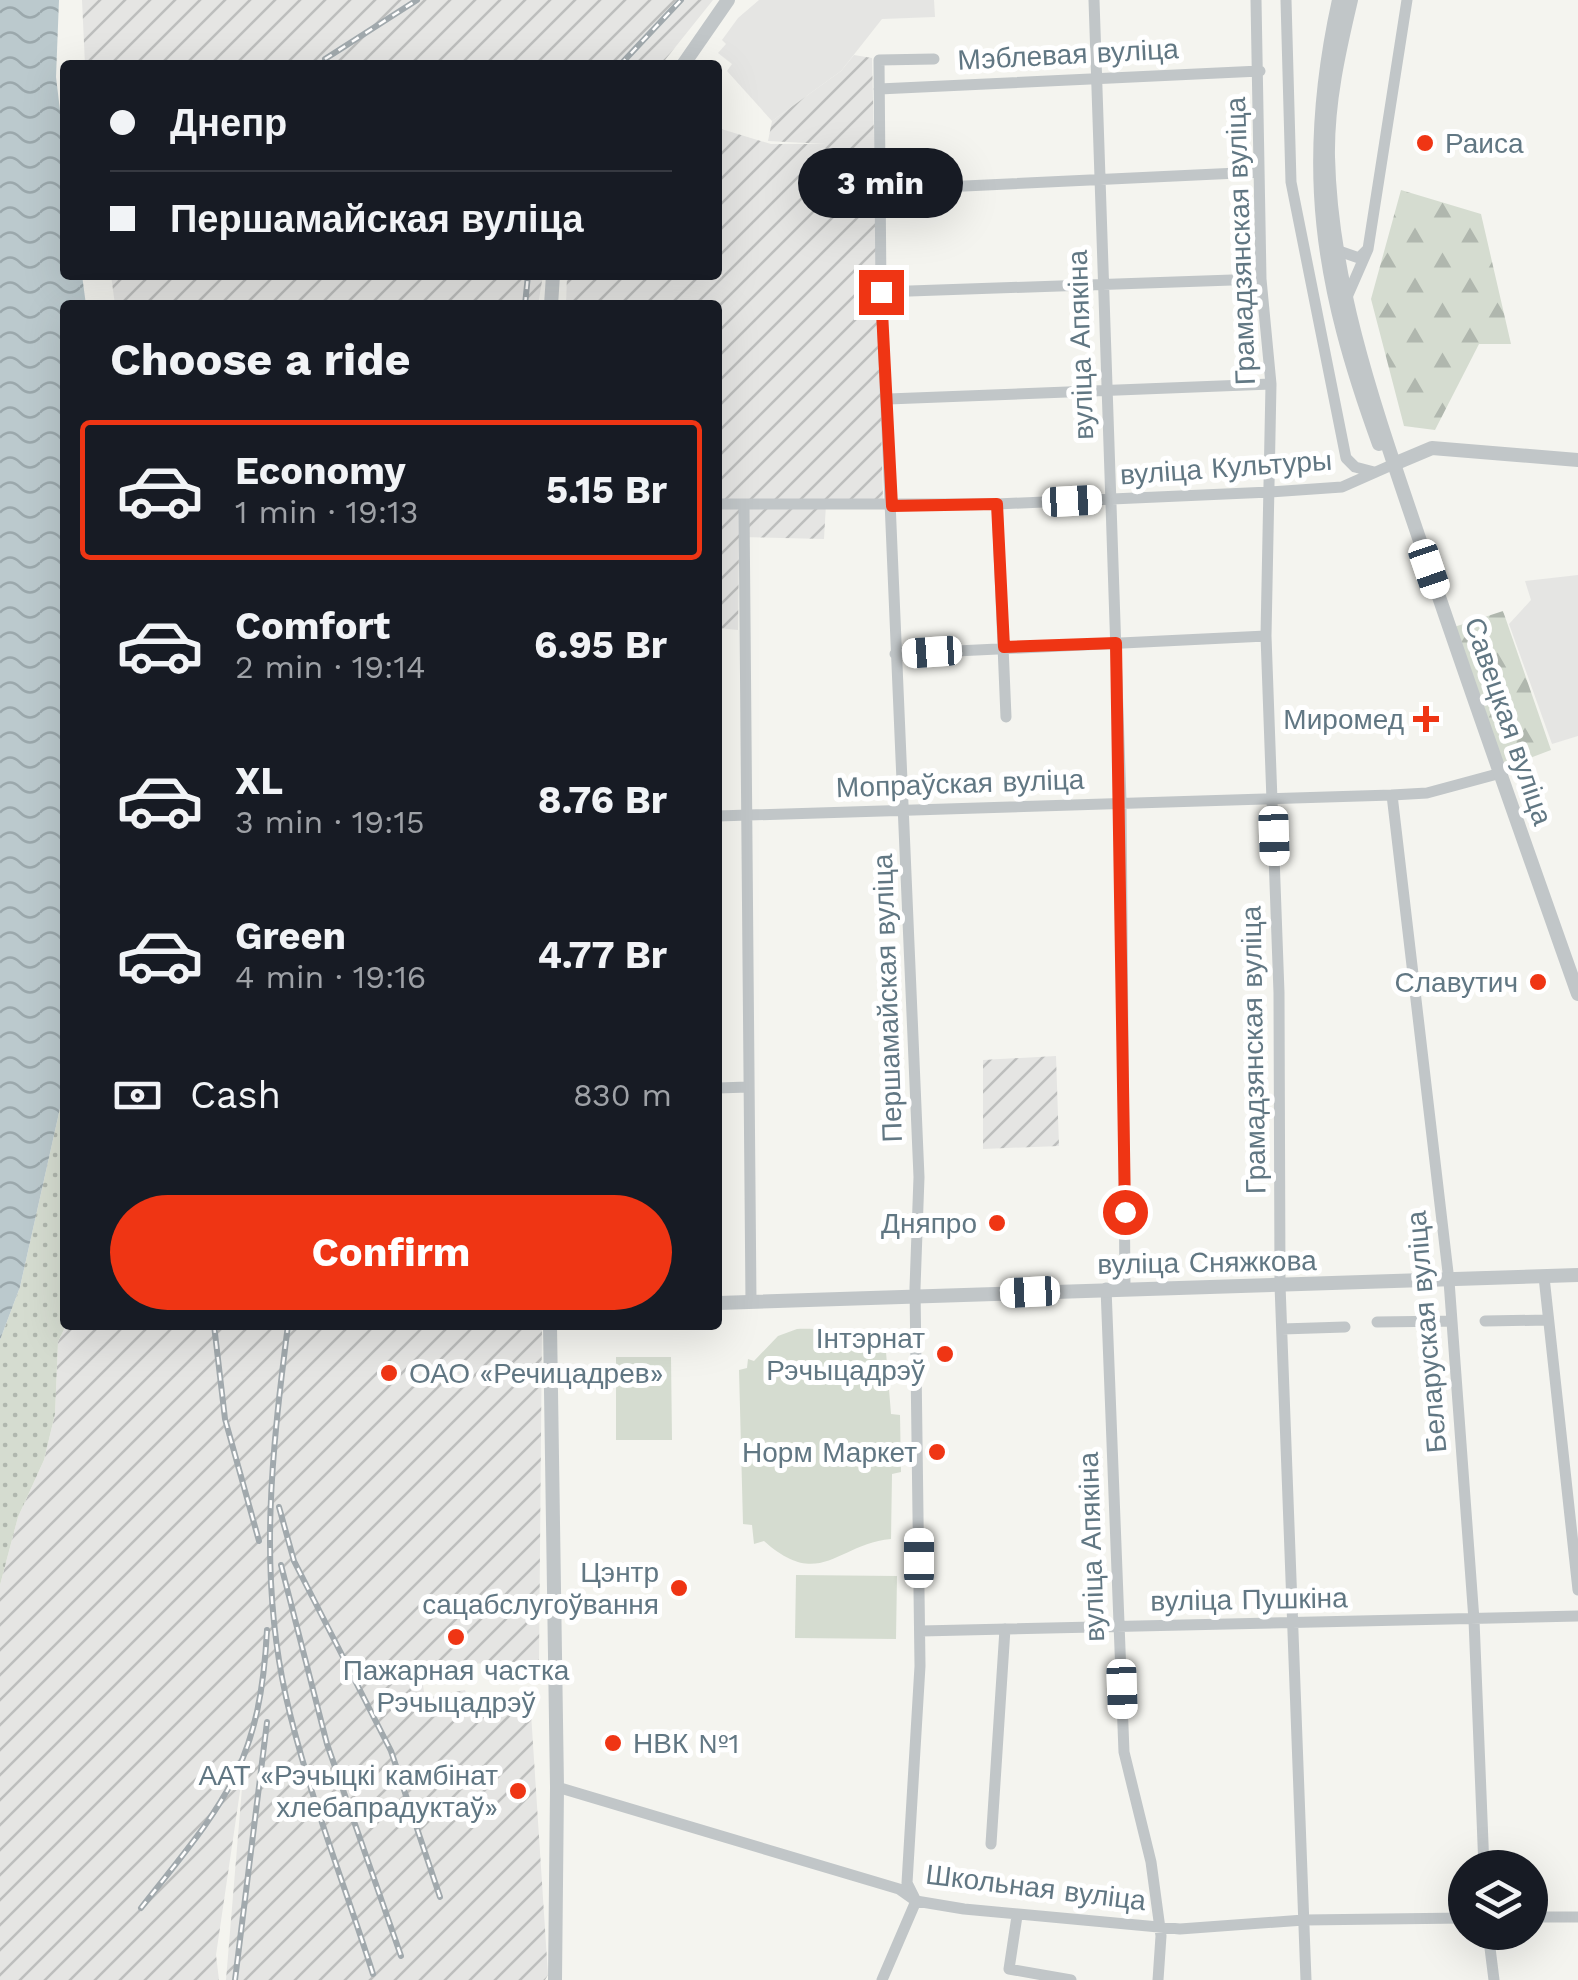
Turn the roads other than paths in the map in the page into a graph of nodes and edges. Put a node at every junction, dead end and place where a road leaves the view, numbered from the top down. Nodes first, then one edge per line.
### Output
1 (728, 0) edge
2 (1094, 0) edge
3 (1256, 0) edge
4 (1286, 0) edge
5 (1338, 0) edge
6 (1351, 0) edge
7 (1407, 0) edge
8 (934, 59) dead end
9 (686, 60) edge
10 (1260, 71) junction
11 (1095, 77) junction
12 (878, 88) junction
13 (1259, 172) junction
14 (1099, 182) junction
15 (880, 190) junction
16 (1368, 249) junction
17 (1336, 250) junction
18 (1261, 278) junction
19 (1102, 286) junction
20 (881, 292) junction
21 (1346, 301) junction
22 (1270, 384) junction
23 (1109, 390) junction
24 (888, 399) junction
25 (1578, 460) edge
26 (1394, 464) junction
27 (1374, 472) junction
28 (1270, 492) junction
29 (1110, 499) junction
30 (722, 504) edge
31 (997, 504) junction
32 (744, 506) junction
33 (892, 506) junction
34 (1266, 636) junction
35 (1116, 643) junction
36 (1004, 647) junction
37 (896, 654) junction
38 (1006, 717) dead end
39 (1501, 774) junction
40 (1392, 795) junction
41 (1272, 797) junction
42 (1121, 801) junction
43 (904, 811) junction
44 (722, 816) edge
45 (748, 816) junction
46 (1578, 994) edge
47 (748, 1087) junction
48 (722, 1088) edge
49 (1578, 1275) edge
50 (1544, 1277) junction
51 (1449, 1281) junction
52 (1280, 1285) junction
53 (1125, 1287) junction
54 (1106, 1288) junction
55 (916, 1298) junction
56 (722, 1302) edge
57 (751, 1302) junction
58 (1548, 1320) junction
59 (1452, 1321) junction
60 (1485, 1321) dead end
61 (1378, 1322) dead end
62 (1345, 1327) dead end
63 (1282, 1329) junction
64 (550, 1330) edge
65 (1578, 1590) edge
66 (1578, 1616) edge
67 (1474, 1620) junction
68 (1294, 1624) junction
69 (1119, 1627) junction
70 (1005, 1629) junction
71 (921, 1631) junction
72 (558, 1787) junction
73 (990, 1844) dead end
74 (1483, 1850) edge
75 (916, 1901) junction
76 (1018, 1916) junction
77 (1548, 1917) edge
78 (1578, 1917) edge
79 (1448, 1918) edge
80 (1304, 1920) junction
81 (1160, 1928) junction
82 (1490, 1950) edge
83 (555, 1980) edge
84 (882, 1980) edge
85 (1071, 1980) edge
86 (1158, 1980) edge
87 (1306, 1980) edge
88 (1494, 1980) edge

1 - 9 street
2 - 11 street, вуліца Апякіна
3 - 10 street, Грамадзянская вуліца
4 - 27 street
5 - 26 street, Савецкая вуліца
6 - 17 street, Савецкая вуліца
7 - 16 street
8 - 12 street
10 - 11 street, Мэблевая вуліца
10 - 13 street, Грамадзянская вуліца
11 - 12 street, Мэблевая вуліца
11 - 14 street, вуліца Апякіна
12 - 15 street, Першамайская вуліца
13 - 14 street
13 - 18 street, Грамадзянская вуліца
14 - 15 street
14 - 19 street, вуліца Апякіна
15 - 20 street, Першамайская вуліца
16 - 17 street
16 - 21 street
17 - 21 street, Савецкая вуліца
18 - 19 street
18 - 22 street, Грамадзянская вуліца
19 - 20 street
19 - 23 street, вуліца Апякіна
20 - 24 street, Першамайская вуліца
21 - 26 street, Савецкая вуліца
22 - 23 street
22 - 28 street, Грамадзянская вуліца
23 - 24 street
23 - 29 street, вуліца Апякіна
24 - 33 street, Першамайская вуліца
25 - 26 street
26 - 27 street, вуліца Культуры
26 - 39 street, Савецкая вуліца
27 - 28 street, вуліца Культуры
28 - 29 street, вуліца Культуры
28 - 34 street, Грамадзянская вуліца
29 - 31 street, вуліца Культуры
29 - 35 street, вуліца Апякіна
30 - 32 street, вуліца Культуры
31 - 33 street, вуліца Культуры
31 - 36 street
32 - 33 street, вуліца Культуры
32 - 45 street
33 - 37 street, Першамайская вуліца
34 - 35 street
34 - 41 street, Грамадзянская вуліца
35 - 36 street
35 - 42 street, вуліца Апякіна
36 - 37 street
36 - 38 street
37 - 43 street, Першамайская вуліца
39 - 40 street, Мопраўская вуліца
39 - 46 street, Савецкая вуліца
40 - 41 street, Мопраўская вуліца
40 - 51 street, Беларуская вуліца
41 - 42 street, Мопраўская вуліца
41 - 52 street, Грамадзянская вуліца
42 - 43 street, Мопраўская вуліца
42 - 53 street, вуліца Апякіна
43 - 45 street, Мопраўская вуліца
43 - 55 street, Першамайская вуліца
44 - 45 street, Мопраўская вуліца
45 - 47 street
47 - 48 street
47 - 57 street
49 - 50 street, вуліца Сняжкова
50 - 51 street, вуліца Сняжкова
50 - 58 street
51 - 52 street, вуліца Сняжкова
51 - 59 street, Беларуская вуліца
52 - 53 street, вуліца Сняжкова
52 - 63 street, Грамадзянская вуліца
53 - 54 street, вуліца Сняжкова
54 - 55 street, вуліца Сняжкова
54 - 69 street, вуліца Апякіна
55 - 57 street, вуліца Сняжкова
55 - 71 street, Першамайская вуліца
56 - 57 street, вуліца Сняжкова
58 - 60 street
58 - 65 street
59 - 61 street
59 - 67 street, Беларуская вуліца
62 - 63 street
63 - 68 street, Грамадзянская вуліца
64 - 72 street
66 - 67 street, вуліца Пушкіна
67 - 68 street, вуліца Пушкіна
67 - 74 street, Беларуская вуліца
68 - 69 street, вуліца Пушкіна
68 - 80 street, Грамадзянская вуліца
69 - 70 street, вуліца Пушкіна
69 - 81 street, вуліца Апякіна
70 - 71 street, вуліца Пушкіна
70 - 73 street
71 - 75 street, Першамайская вуліца
72 - 75 street, Школьная вуліца
72 - 83 street
75 - 76 street, Школьная вуліца
75 - 84 street
76 - 81 street, Школьная вуліца
76 - 85 street
77 - 78 street
79 - 80 street, Школьная вуліца
80 - 81 street, Школьная вуліца
80 - 87 street, Грамадзянская вуліца
81 - 86 street, вуліца Апякіна
82 - 88 street

